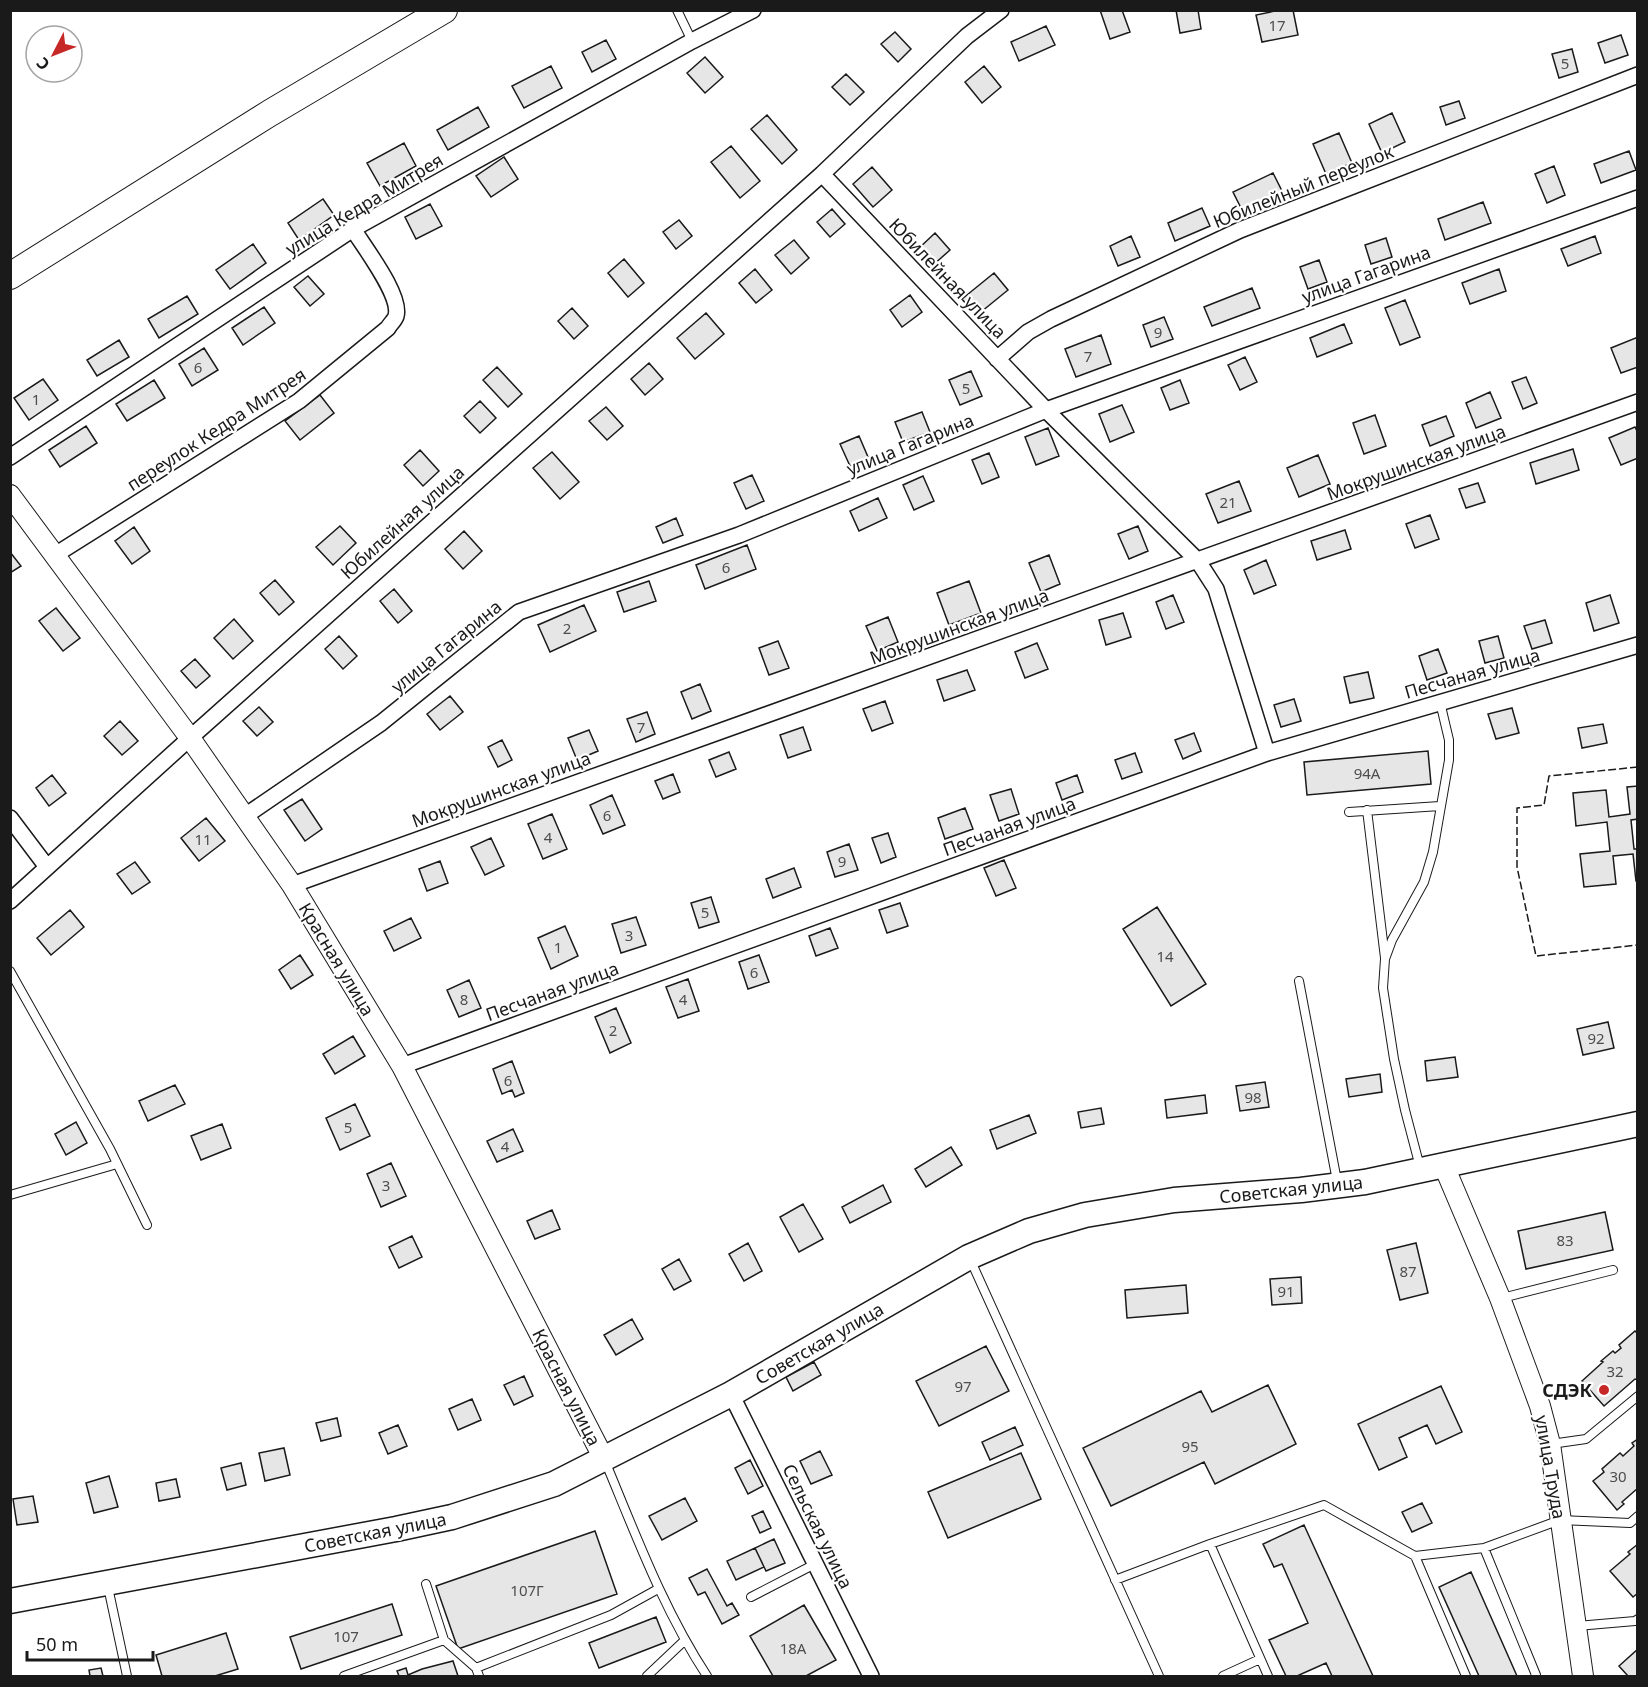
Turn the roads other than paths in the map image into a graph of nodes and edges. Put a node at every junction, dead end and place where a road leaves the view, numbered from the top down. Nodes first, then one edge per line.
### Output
1 (444, 10) edge
2 (677, 10) edge
3 (753, 10) edge
4 (1000, 10) edge
5 (692, 41) junction
6 (1638, 75) edge
7 (822, 174) junction
8 (1638, 198) edge
9 (353, 230) junction
10 (10, 276) edge
11 (997, 359) junction
12 (1638, 402) edge
13 (1046, 410) junction
14 (10, 457) edge
15 (10, 495) edge
16 (55, 555) junction
17 (1198, 561) junction
18 (1638, 645) edge
19 (1440, 702) junction
20 (190, 738) junction
21 (1268, 753) junction
22 (1440, 806) junction
23 (1367, 810) junction
24 (1349, 812) dead end
25 (245, 816) junction
26 (10, 818) edge
27 (47, 867) junction
28 (292, 885) junction
29 (10, 901) edge
30 (1385, 959) junction
31 (10, 971) edge
32 (1299, 981) dead end
33 (402, 1066) junction
34 (1638, 1124) edge
35 (117, 1164) junction
36 (1433, 1168) junction
37 (1338, 1185) junction
38 (10, 1195) edge
39 (147, 1225) dead end
40 (969, 1257) junction
41 (1612, 1270) dead end
42 (1500, 1298) junction
43 (730, 1394) junction
44 (1638, 1396) edge
45 (1550, 1444) junction
46 (604, 1459) junction
47 (1638, 1516) edge
48 (1560, 1520) junction
49 (1210, 1544) junction
50 (1484, 1548) junction
51 (1415, 1556) junction
52 (815, 1564) junction
53 (1114, 1580) junction
54 (107, 1583) junction
55 (426, 1584) dead end
56 (658, 1589) junction
57 (751, 1597) dead end
58 (10, 1601) edge
59 (1638, 1619) edge
60 (1575, 1626) junction
61 (444, 1640) junction
62 (684, 1641) junction
63 (1260, 1659) junction
64 (477, 1672) edge
65 (127, 1677) edge
66 (344, 1677) edge
67 (647, 1677) edge
68 (707, 1677) edge
69 (871, 1677) edge
70 (1159, 1677) edge
71 (1223, 1677) edge
72 (1268, 1677) edge
73 (1466, 1677) edge
74 (1535, 1677) edge
75 (1583, 1677) edge

1 - 10 highway
2 - 5 lane
3 - 5 street, улица Кедра Митрея
4 - 7 street, Юбилейная улица
5 - 9 street, улица Кедра Митрея
6 - 11 street, Юбилейный переулок
7 - 11 street, Юбилейная улица
7 - 20 street, Юбилейная улица
8 - 13 street, улица Гагарина
9 - 14 street, улица Кедра Митрея
9 - 16 street, переулок Кедра Митрея
11 - 13 street, Юбилейная улица
12 - 17 street, Мокрушинская улица
13 - 17 street, Юбилейная улица
13 - 25 street, улица Гагарина
15 - 16 street, Красная улица
16 - 20 street, Красная улица
17 - 21 street, Юбилейная улица
17 - 28 street, Мокрушинская улица
18 - 19 street, Песчаная улица
19 - 21 street, Песчаная улица
19 - 22 lane
20 - 25 street, Красная улица
20 - 27 street, Юбилейная улица
21 - 33 street, Песчаная улица
22 - 23 lane
22 - 30 lane
23 - 24 lane
23 - 30 lane
25 - 28 street, Красная улица
26 - 27 street
27 - 29 street, Юбилейная улица
28 - 33 street, Красная улица
30 - 36 lane
31 - 35 lane
32 - 37 lane
33 - 46 street, Красная улица
34 - 36 main road, Советская улица
35 - 38 lane
35 - 39 lane
36 - 37 main road, Советская улица
36 - 42 street, улица Труда
37 - 40 main road, Советская улица
40 - 43 main road, Советская улица
40 - 53 lane
41 - 42 lane
42 - 45 street, улица Труда
43 - 46 main road, Советская улица
43 - 52 street, Сельская улица
44 - 45 lane
45 - 48 street, улица Труда
46 - 54 main road, Советская улица
46 - 56 lane
47 - 48 lane
48 - 50 lane
48 - 60 street, улица Труда
49 - 51 lane
49 - 53 lane
49 - 63 lane
50 - 51 lane
50 - 74 lane
51 - 73 lane
52 - 57 lane
52 - 69 street, Сельская улица
53 - 70 lane
54 - 58 main road, Советская улица
54 - 65 lane
55 - 61 lane
56 - 62 lane
56 - 64 lane
59 - 60 lane
60 - 75 street, улица Труда
61 - 64 lane
61 - 66 lane
62 - 67 lane
62 - 68 lane
63 - 71 lane
63 - 72 lane

